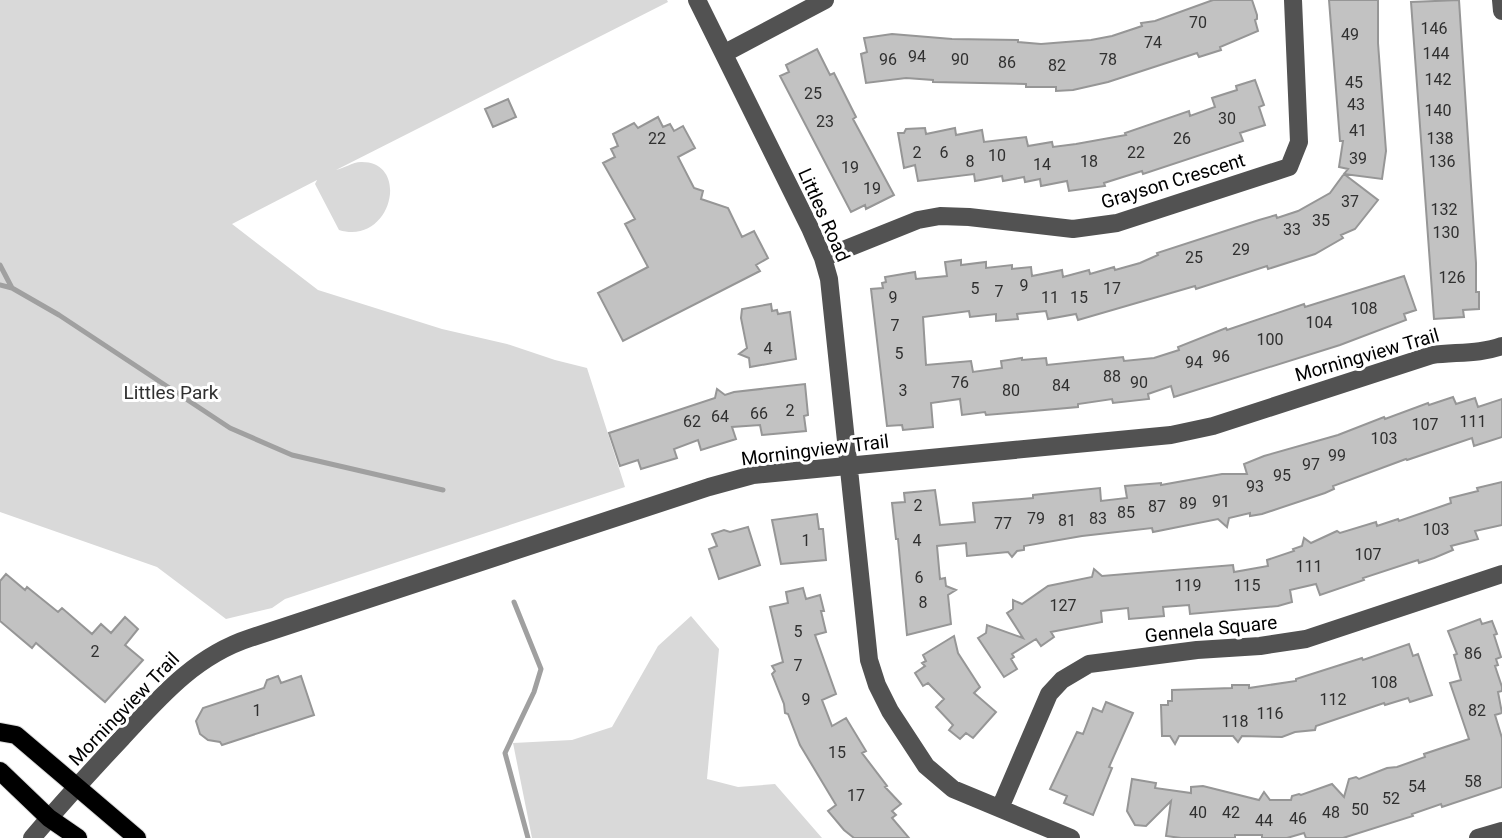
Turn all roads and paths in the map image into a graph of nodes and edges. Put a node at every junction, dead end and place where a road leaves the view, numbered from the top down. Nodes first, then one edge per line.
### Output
1 (697, 0) edge
2 (825, 0) edge
3 (1293, 0) edge
4 (1501, 0) edge
5 (1502, 11) edge
6 (725, 53) junction
7 (823, 258) junction
8 (1502, 346) edge
9 (849, 466) junction
10 (1502, 574) edge
11 (0, 732) edge
12 (0, 771) edge
13 (76, 789) junction
14 (1000, 808) junction
15 (49, 818) junction
16 (1502, 831) edge
17 (32, 838) edge
18 (78, 838) edge
19 (136, 838) edge
20 (1071, 838) edge
21 (1478, 838) edge

1 - 6 street, Littles Road
2 - 6 street
3 - 7 street, Grayson Crescent
4 - 5 street
6 - 7 street, Littles Road
7 - 9 street, Littles Road
8 - 9 street, Morningview Trail
9 - 13 street, Morningview Trail
9 - 14 street
10 - 14 street, Gennela Square
11 - 13 main road
12 - 15 main road
13 - 15 street, Morningview Trail
13 - 19 main road
14 - 20 street
15 - 17 street, Morningview Trail
15 - 18 main road
16 - 21 street

